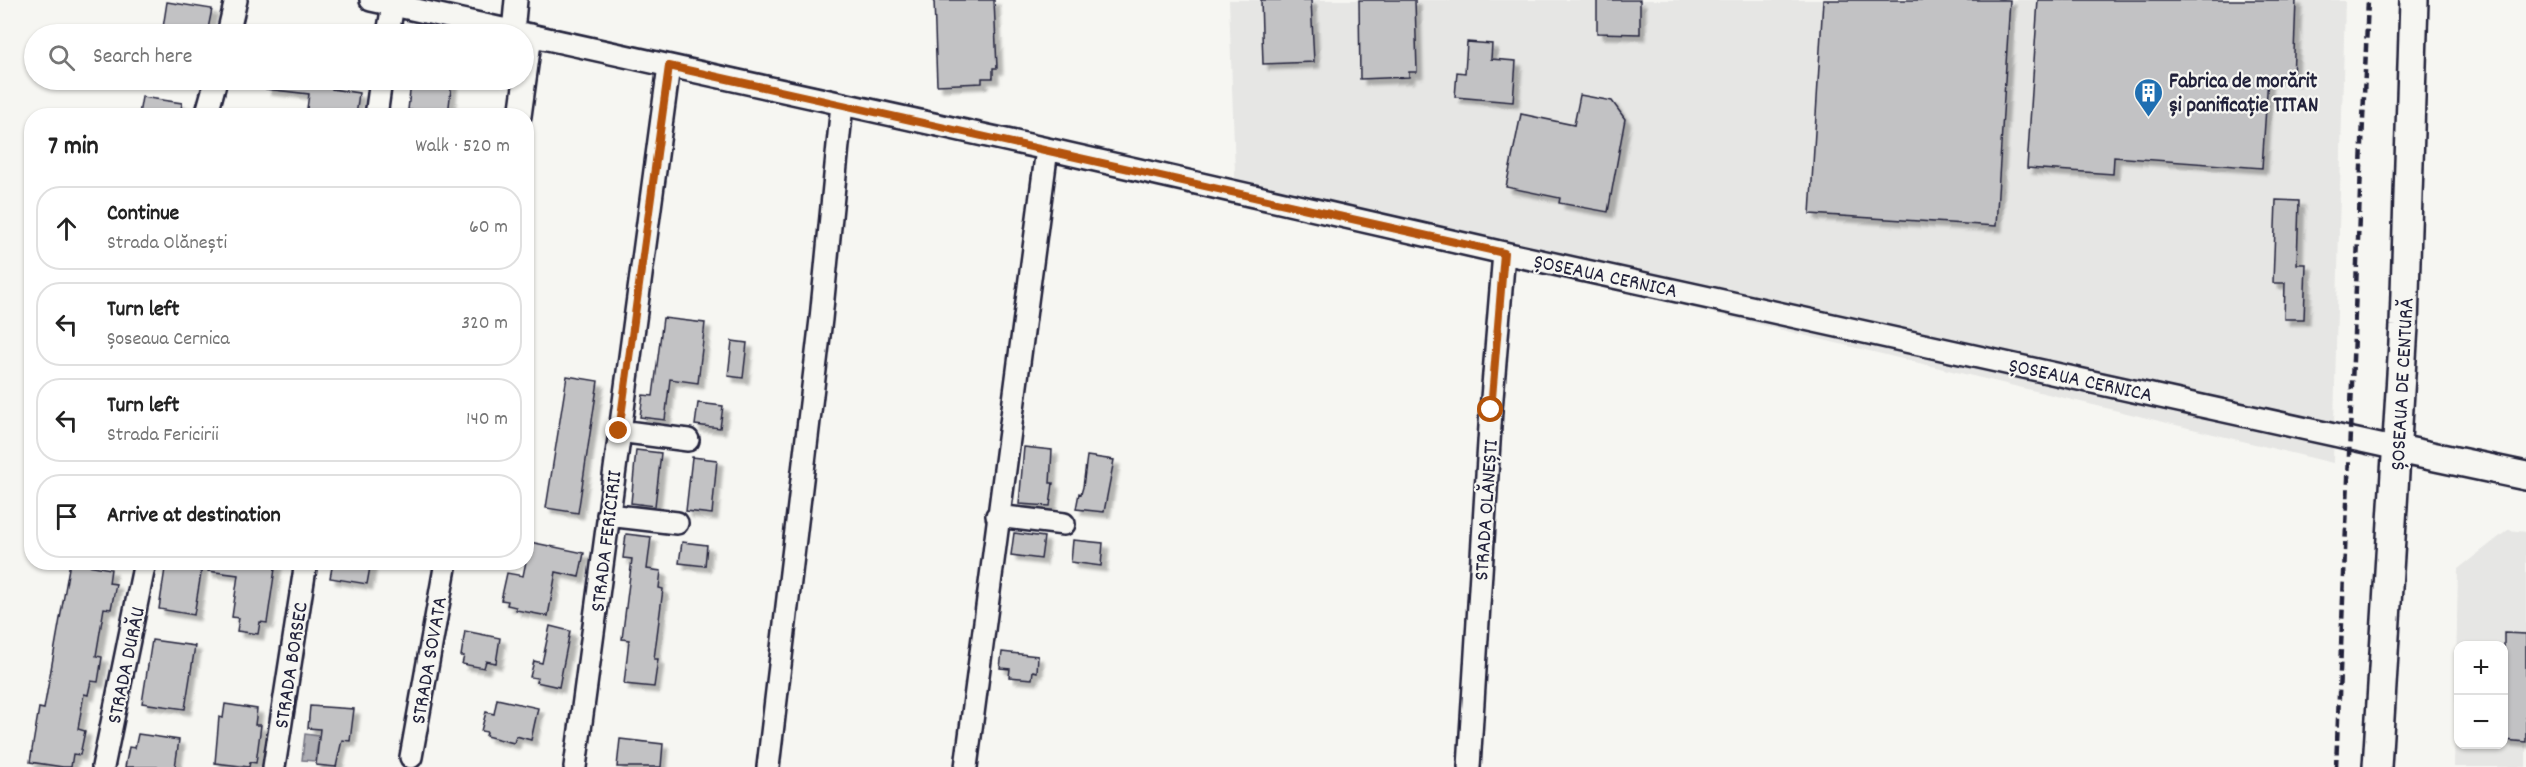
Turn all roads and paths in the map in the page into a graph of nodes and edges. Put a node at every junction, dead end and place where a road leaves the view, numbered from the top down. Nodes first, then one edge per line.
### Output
1 (236, 0) edge
2 (516, 0) edge
3 (2414, 0) edge
4 (382, 2) edge
5 (230, 24) edge
6 (386, 24) edge
7 (478, 24) edge
8 (520, 24) edge
9 (534, 37) edge
10 (669, 66) junction
11 (213, 90) edge
12 (380, 90) edge
13 (521, 90) edge
14 (842, 104) junction
15 (208, 108) edge
16 (377, 108) edge
17 (520, 108) edge
18 (1047, 149) junction
19 (1504, 253) junction
20 (619, 431) junction
21 (688, 440) dead end
22 (2398, 448) junction
23 (2526, 476) edge
24 (608, 515) junction
25 (997, 516) junction
26 (677, 523) dead end
27 (1064, 524) dead end
28 (143, 570) edge
29 (305, 570) edge
30 (445, 570) edge
31 (411, 758) dead end
32 (103, 767) edge
33 (274, 767) edge
34 (575, 767) edge
35 (768, 767) edge
36 (966, 767) edge
37 (1469, 767) edge
38 (2377, 767) edge

1 - 5 street
2 - 8 street
3 - 22 main road, ȘOSEAUA DE CENTURĂ
4 - 6 street
4 - 7 street, ȘOSEAUA CERNICA
9 - 10 street, ȘOSEAUA CERNICA
10 - 14 street, ȘOSEAUA CERNICA
10 - 20 street, STRADA FERICIRII
11 - 15 street
12 - 16 street
13 - 17 street
14 - 18 street, ȘOSEAUA CERNICA
14 - 35 street
18 - 19 street, ȘOSEAUA CERNICA
18 - 25 street
19 - 22 street, ȘOSEAUA CERNICA
19 - 37 street, STRADA OLĂNEȘTI
20 - 21 street
20 - 24 street, STRADA FERICIRII
22 - 23 main road, ȘOSEAUA CERNICA
22 - 38 main road, ȘOSEAUA DE CENTURĂ
24 - 26 street
24 - 34 street, STRADA FERICIRII
25 - 27 street
25 - 36 street
28 - 32 street, STRADA DURĂU
29 - 33 street, STRADA BORSEC
30 - 31 street, STRADA SOVATA

